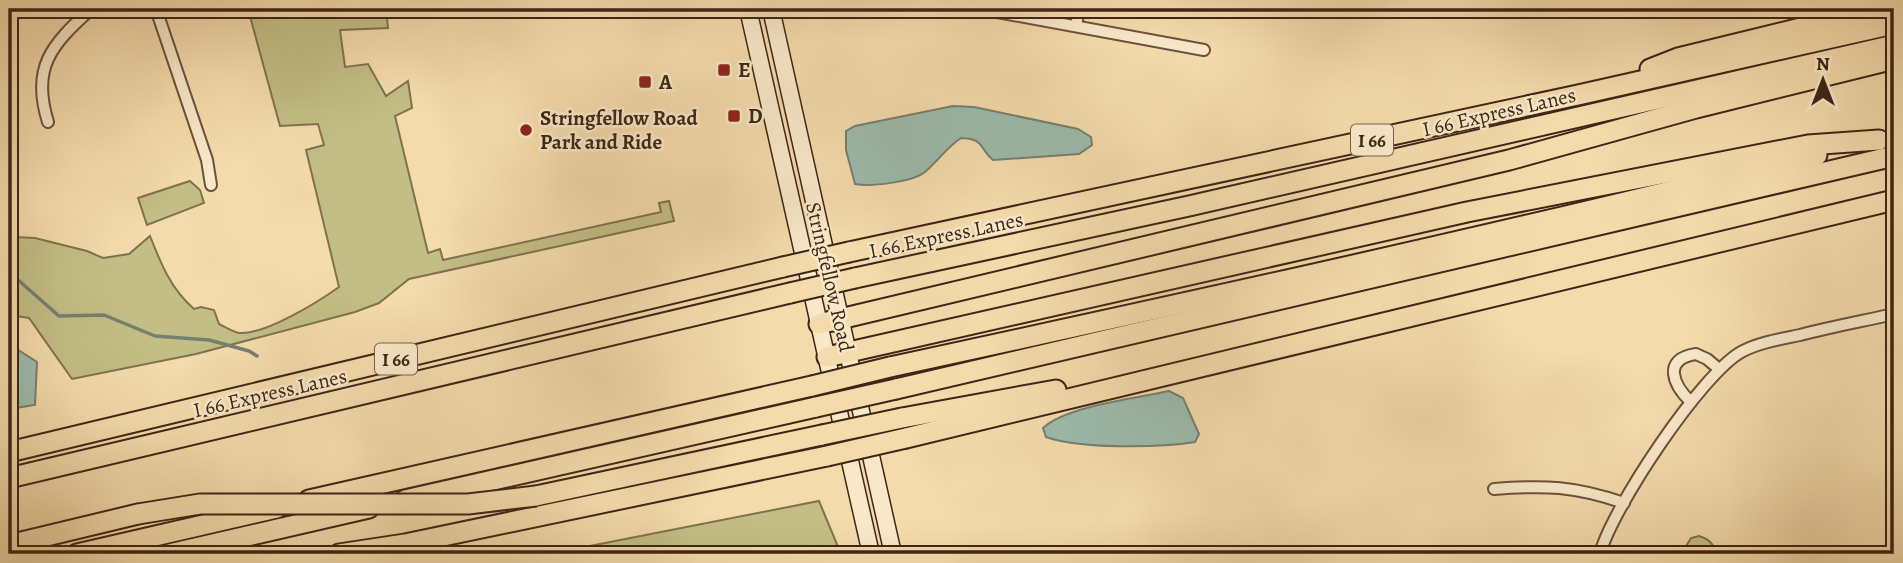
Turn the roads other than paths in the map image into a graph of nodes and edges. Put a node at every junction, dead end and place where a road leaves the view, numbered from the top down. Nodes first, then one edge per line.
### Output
1 (91, 9) edge
2 (156, 9) edge
3 (748, 9) edge
4 (771, 9) edge
5 (981, 9) edge
6 (1079, 9) edge
7 (1879, 9) edge
8 (1894, 24) edge
9 (1076, 26) junction
10 (1894, 45) edge
11 (1204, 50) dead end
12 (1894, 59) edge
13 (1578, 96) junction
14 (48, 122) dead end
15 (1887, 138) edge
16 (1894, 156) edge
17 (211, 185) dead end
18 (1894, 200) edge
19 (1894, 314) edge
20 (842, 318) junction
21 (819, 324) junction
22 (850, 353) junction
23 (827, 358) junction
24 (1212, 363) junction
25 (1718, 369) junction
26 (1692, 402) junction
27 (148, 445) junction
28 (9, 452) edge
29 (9, 478) edge
30 (9, 487) edge
31 (1494, 489) dead end
32 (1624, 503) junction
33 (9, 545) edge
34 (77, 554) edge
35 (169, 554) edge
36 (339, 554) edge
37 (871, 554) edge
38 (893, 554) edge
39 (1600, 554) edge

1 - 14 street
2 - 17 street
3 - 21 main road, Stringfellow Road
4 - 20 main road, Stringfellow Road
5 - 9 street
6 - 9 street
7 - 13 highway
8 - 13 highway, I 66
9 - 11 street
10 - 27 highway, I 66 Express Lanes, bridge
12 - 20 highway
13 - 28 highway, I 66, bridge
15 - 22 highway
15 - 34 highway, bridge
16 - 35 highway, bridge
18 - 24 highway
19 - 25 street
20 - 21 highway
20 - 22 main road, Stringfellow Road
21 - 23 main road, Stringfellow Road
22 - 23 highway
22 - 38 main road, Stringfellow Road
23 - 37 main road, Stringfellow Road
24 - 33 highway, bridge
24 - 36 highway, bridge
25 - 26 street
25 - 26 street
26 - 32 street
27 - 29 highway, I 66 Express Lanes
27 - 30 highway
31 - 32 street
32 - 39 street

